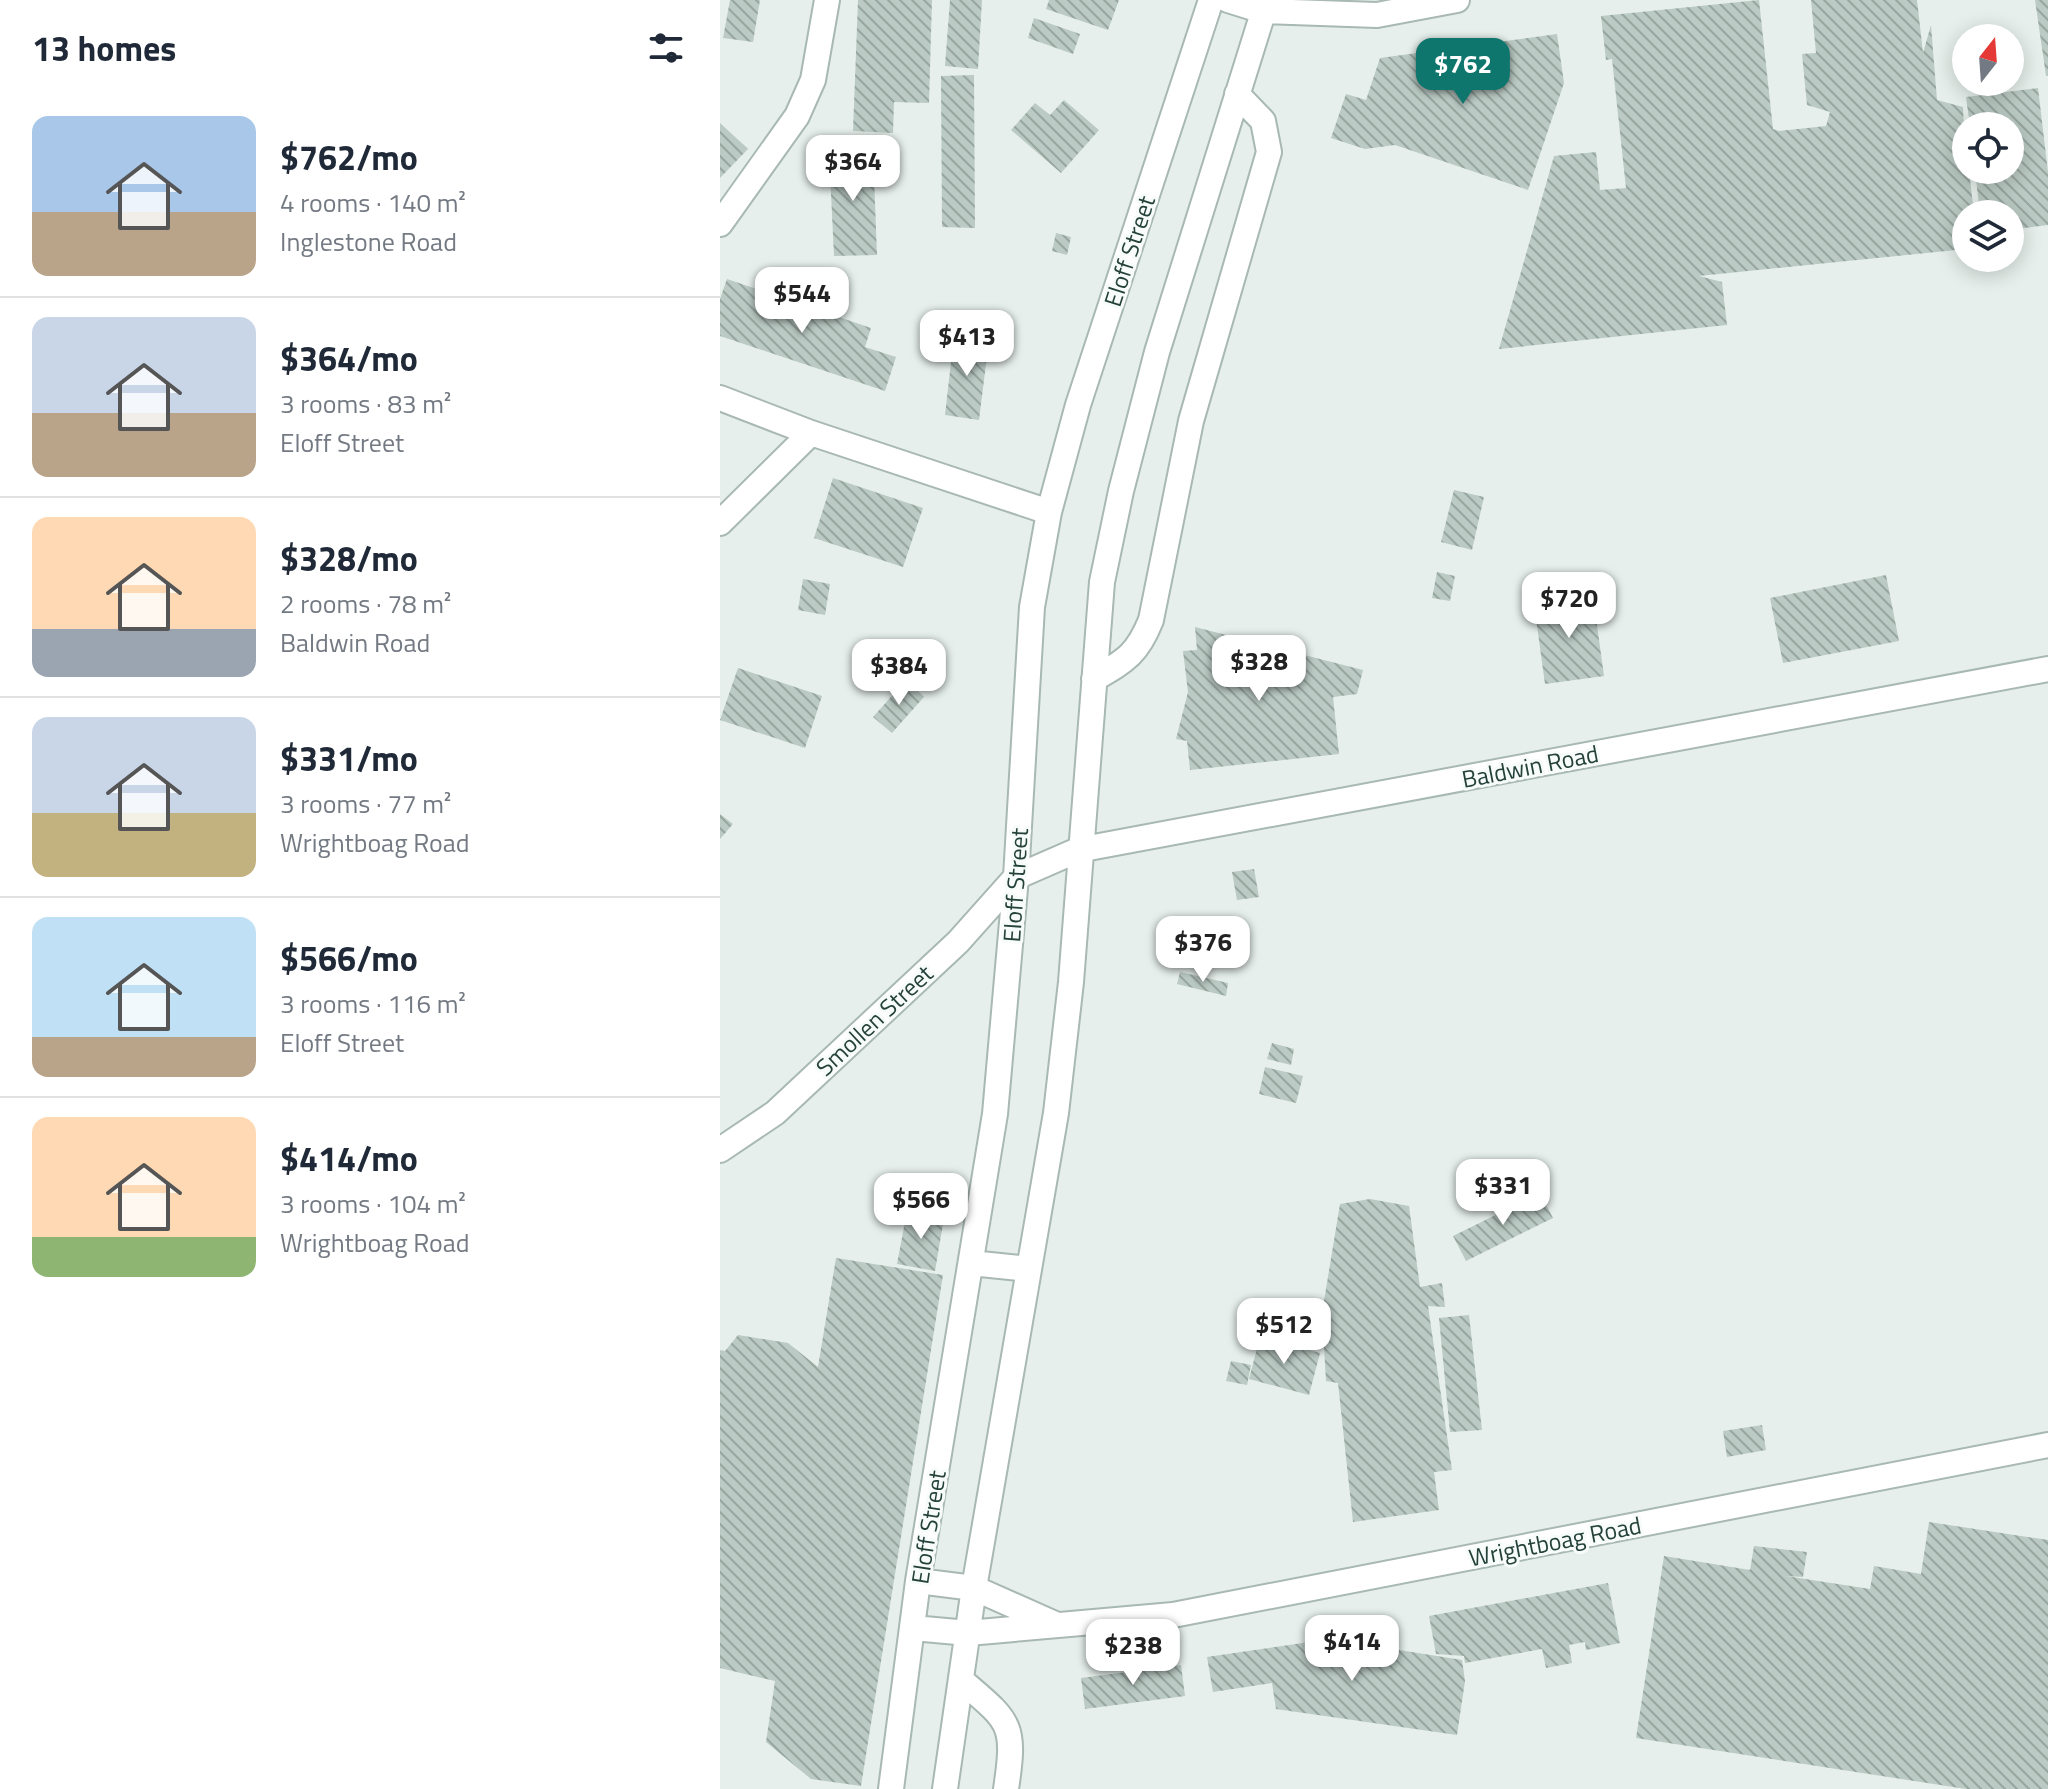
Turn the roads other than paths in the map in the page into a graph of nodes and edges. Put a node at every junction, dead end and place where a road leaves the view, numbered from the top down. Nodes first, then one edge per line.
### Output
1 (827, 0) edge
2 (1211, 0) edge
3 (1228, 0) edge
4 (1457, 0) edge
5 (1265, 5) edge
6 (1237, 94) junction
7 (720, 224) edge
8 (720, 398) edge
9 (811, 433) junction
10 (1049, 512) junction
11 (720, 523) edge
12 (2048, 669) edge
13 (1094, 679) junction
14 (1078, 850) junction
15 (1016, 877) junction
16 (720, 1150) edge
17 (971, 1263) junction
18 (1029, 1269) junction
19 (2048, 1445) edge
20 (918, 1581) junction
21 (974, 1588) junction
22 (1061, 1627) junction
23 (913, 1628) junction
24 (968, 1633) junction
25 (961, 1680) junction
26 (891, 1789) edge
27 (945, 1789) edge
28 (1006, 1789) edge

1 - 7 street
2 - 10 street, Eloff Street
3 - 5 street
4 - 5 street
5 - 6 street
6 - 13 street
6 - 13 street
8 - 9 street
9 - 10 street
9 - 11 street
10 - 15 street, Eloff Street
12 - 14 street, Baldwin Road
13 - 14 street
14 - 15 street, Baldwin Road
14 - 18 street
15 - 16 street, Smollen Street
15 - 17 street, Eloff Street
17 - 18 street
17 - 20 street, Eloff Street
18 - 21 street
19 - 22 street, Wrightboag Road
20 - 21 street
20 - 23 street, Eloff Street
21 - 22 street
21 - 24 street
22 - 24 street, Wrightboag Road
23 - 24 street, Wrightboag Road
23 - 26 street, Eloff Street
24 - 25 street
25 - 27 street
25 - 28 street

